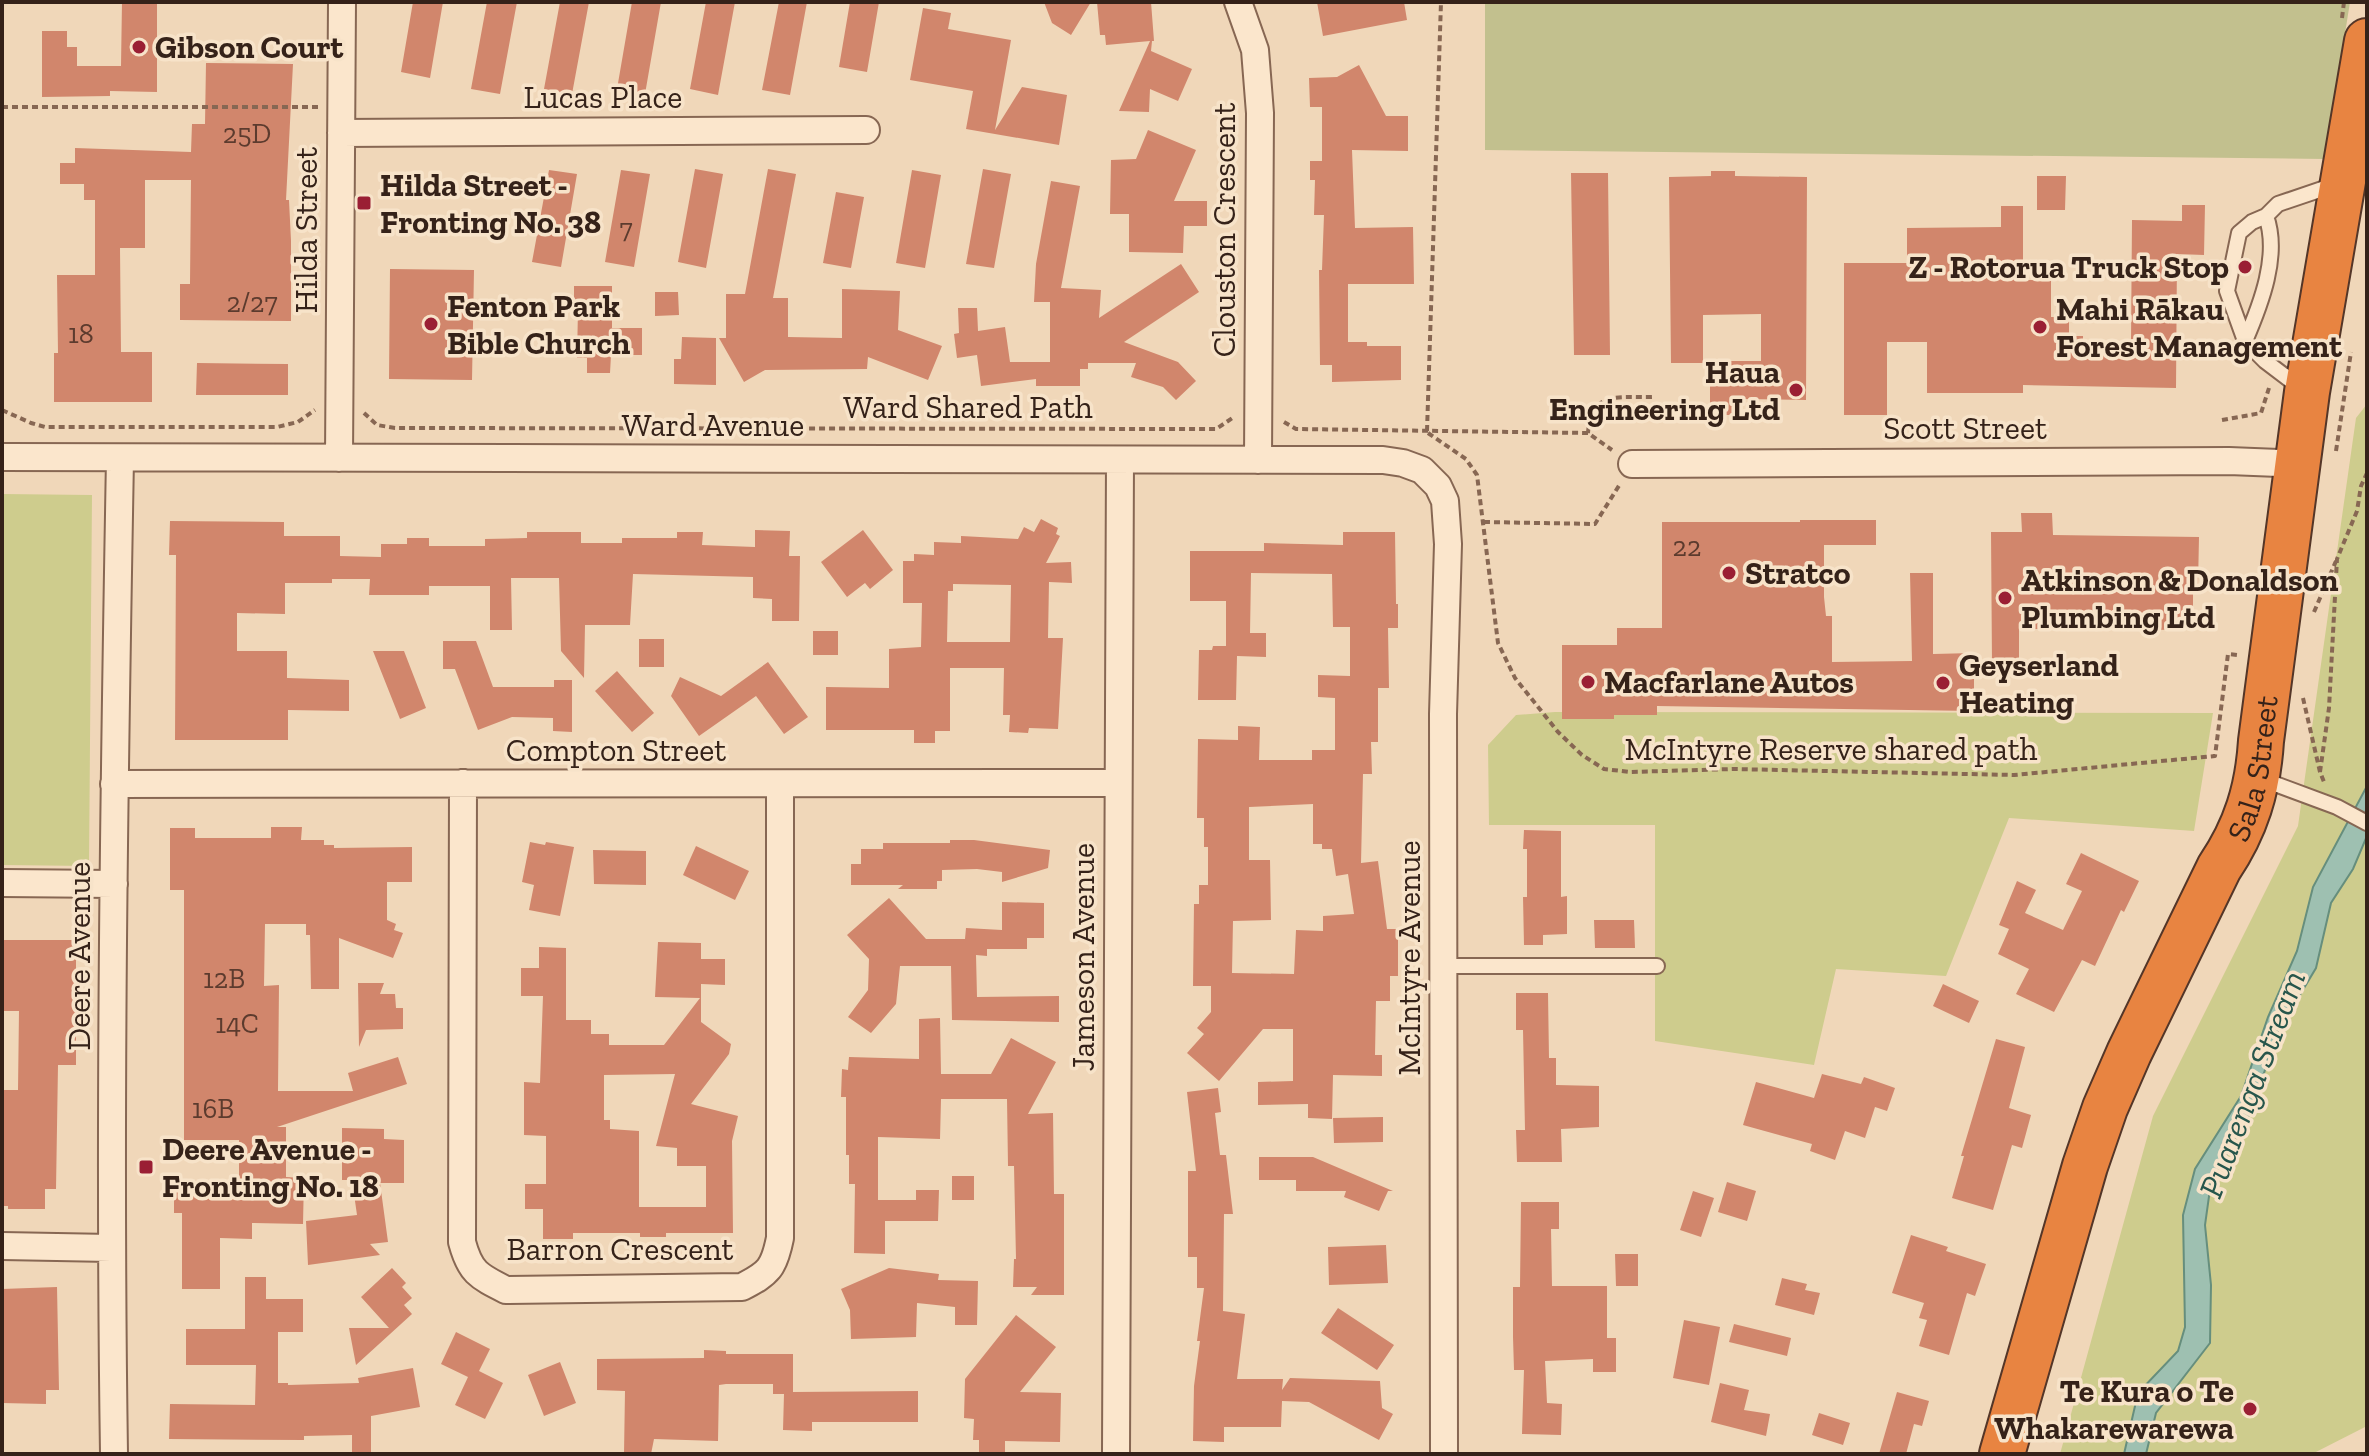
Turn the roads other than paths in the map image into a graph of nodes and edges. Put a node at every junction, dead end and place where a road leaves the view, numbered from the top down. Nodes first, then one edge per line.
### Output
1 (342, 2) edge
2 (1238, 2) edge
3 (2367, 41) edge
4 (341, 120) junction
5 (866, 130) dead end
6 (2342, 182) junction
7 (2266, 216) junction
8 (2245, 341) junction
9 (2307, 392) junction
10 (2, 457) edge
11 (120, 458) junction
12 (339, 458) junction
13 (1120, 460) junction
14 (1258, 460) junction
15 (1632, 464) road end
16 (2316, 464) junction
17 (1422, 470) joint
18 (2259, 778) junction
19 (463, 783) junction
20 (1118, 783) junction
21 (114, 784) junction
22 (780, 785) junction
23 (2367, 823) edge
24 (2, 883) edge
25 (114, 884) junction
26 (1443, 966) junction
27 (1657, 966) dead end
28 (2, 1246) edge
29 (111, 1248) junction
30 (114, 1454) edge
31 (1116, 1454) edge
32 (1444, 1454) edge
33 (2002, 1454) edge

1 - 4 street, Hilda Street
2 - 14 street, Clouston Crescent
3 - 6 highway, Sala Street
4 - 5 street, Lucas Place
4 - 12 street, Hilda Street
6 - 7 lane
6 - 9 highway, Sala Street
7 - 8 lane
7 - 8 lane
8 - 9 lane
9 - 16 highway, Sala Street
10 - 11 street, Ward Avenue
11 - 12 street, Ward Avenue
11 - 21 street, Deere Avenue
12 - 13 street, Ward Avenue
13 - 14 street, Ward Avenue
13 - 20 street, Jameson Avenue
14 - 17 street, Ward Avenue
15 - 16 street, Scott Street
16 - 18 highway, Sala Street
17 - 26 street, McIntyre Avenue
18 - 23 lane
18 - 33 highway, Sala Street
19 - 21 street, Compton Street
19 - 22 street, Compton Street
19 - 22 street, Barron Crescent
20 - 22 street, Compton Street
20 - 31 street, Jameson Avenue
21 - 25 street, Deere Avenue
24 - 25 street
25 - 29 street, Deere Avenue
26 - 27 lane
26 - 32 street, McIntyre Avenue
28 - 29 street
29 - 30 street, Deere Avenue

